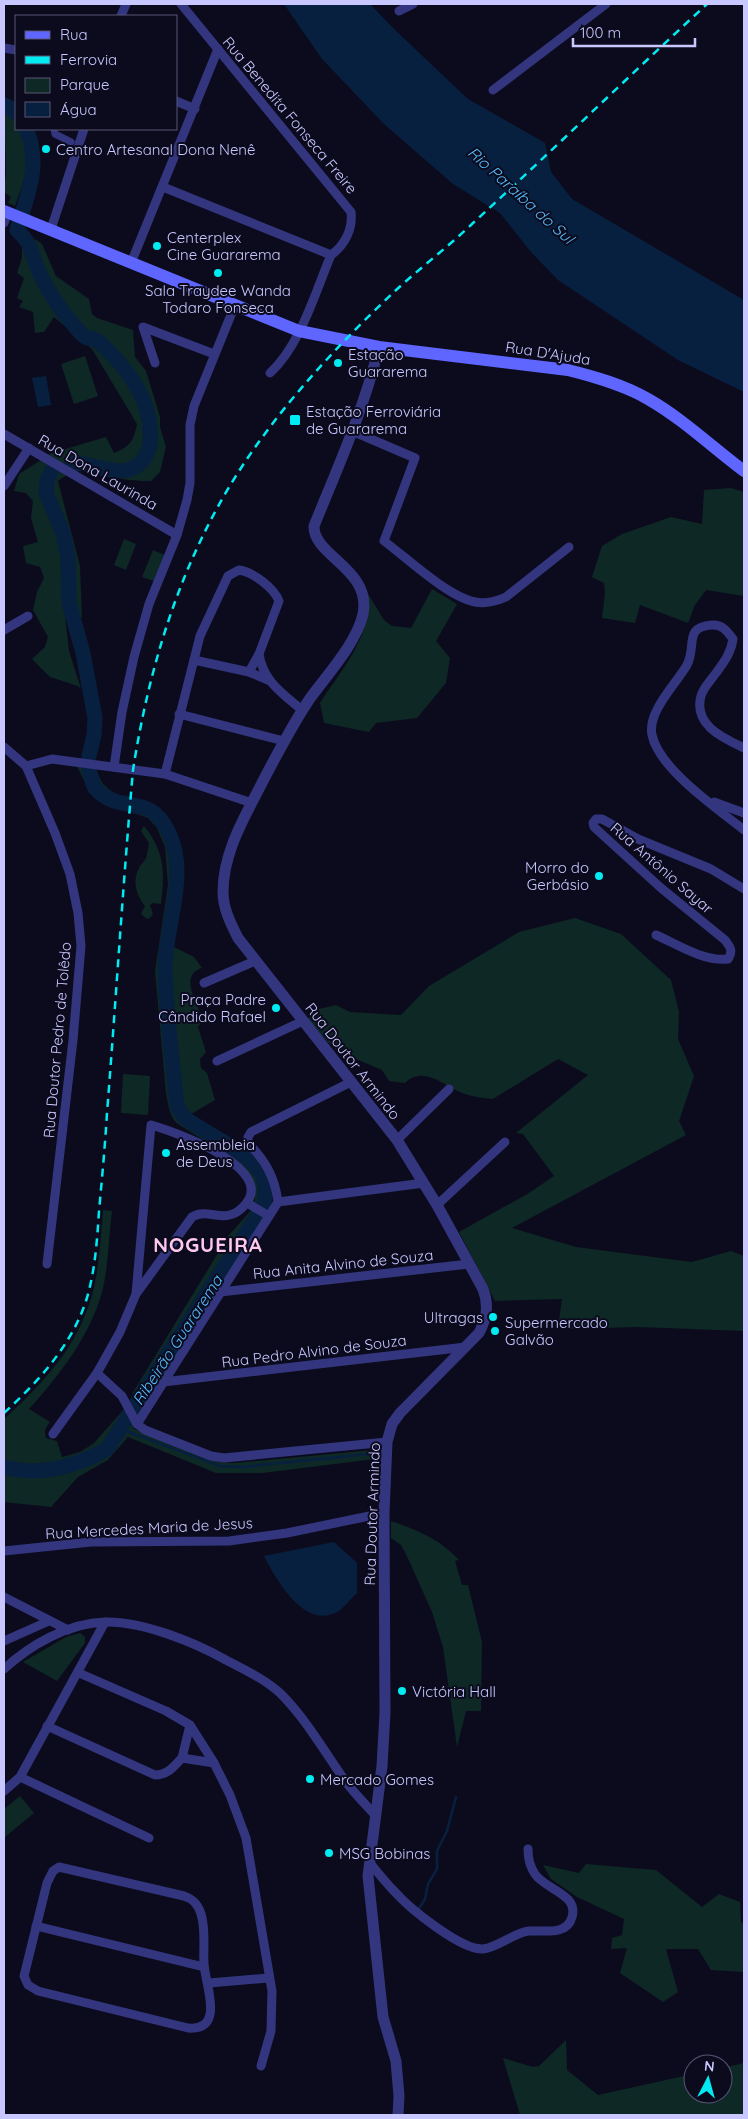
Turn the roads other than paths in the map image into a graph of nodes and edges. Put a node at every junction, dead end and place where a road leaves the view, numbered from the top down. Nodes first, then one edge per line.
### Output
1 (181, 4) edge
2 (413, 4) edge
3 (606, 4) edge
4 (399, 11) dead end
5 (218, 49) junction
6 (493, 90) dead end
7 (178, 102) edge
8 (194, 109) junction
9 (54, 130) edge
10 (84, 130) edge
11 (71, 142) dead end
12 (163, 187) junction
13 (7, 215) edge
14 (51, 229) junction
15 (331, 255) junction
16 (132, 263) junction
17 (235, 305) junction
18 (299, 330) junction
19 (379, 347) junction
20 (214, 354) junction
21 (155, 363) dead end
22 (270, 374) dead end
23 (352, 431) junction
24 (4, 434) edge
25 (29, 448) junction
26 (744, 471) edge
27 (4, 486) edge
28 (178, 535) junction
29 (569, 547) dead end
30 (28, 616) dead end
31 (4, 630) edge
32 (259, 654) junction
33 (194, 660) junction
34 (249, 672) junction
35 (268, 680) junction
36 (302, 710) junction
37 (179, 714) junction
38 (284, 741) junction
39 (4, 747) edge
40 (744, 748) edge
41 (26, 766) junction
42 (114, 767) junction
43 (165, 774) junction
44 (707, 800) junction
45 (252, 803) junction
46 (744, 813) edge
47 (744, 830) edge
48 (744, 889) edge
49 (656, 934) dead end
50 (255, 961) junction
51 (204, 983) dead end
52 (303, 1022) junction
53 (217, 1061) dead end
54 (351, 1082) junction
55 (449, 1090) dead end
56 (397, 1140) junction
57 (505, 1142) dead end
58 (424, 1183) junction
59 (278, 1202) junction
60 (248, 1204) junction
61 (437, 1205) junction
62 (267, 1215) junction
63 (47, 1264) dead end
64 (469, 1264) junction
65 (220, 1292) junction
66 (136, 1294) junction
67 (467, 1347) junction
68 (97, 1373) junction
69 (163, 1382) junction
70 (135, 1421) junction
71 (53, 1434) dead end
72 (387, 1442) junction
73 (384, 1513) junction
74 (4, 1551) edge
75 (4, 1598) edge
76 (49, 1621) junction
77 (105, 1622) junction
78 (68, 1630) junction
79 (4, 1641) edge
80 (4, 1669) edge
81 (78, 1673) junction
82 (190, 1725) junction
83 (47, 1726) junction
84 (182, 1758) junction
85 (214, 1764) junction
86 (20, 1777) junction
87 (4, 1792) edge
88 (376, 1816) junction
89 (149, 1838) dead end
90 (528, 1849) dead end
91 (370, 1863) junction
92 (36, 1926) junction
93 (204, 1966) junction
94 (268, 1978) junction
95 (209, 1983) junction
96 (261, 2066) dead end
97 (398, 2115) edge

1 - 5 street, Rua Benedita Fonseca Freire
2 - 4 street
3 - 6 street
5 - 8 street
5 - 15 street, Rua Benedita Fonseca Freire
7 - 8 street
8 - 12 street
9 - 11 street
10 - 14 street
12 - 15 street
12 - 16 street
13 - 14 main road, Rua D'Ajuda
14 - 16 main road, Rua D'Ajuda
15 - 18 street, Rua Benedita Fonseca Freire
16 - 17 main road, Rua D'Ajuda
17 - 18 main road, Rua D'Ajuda
17 - 20 street
18 - 19 main road, Rua D'Ajuda
18 - 22 street, Rua Benedita Fonseca Freire
19 - 23 street, Rua Doutor Armindo
19 - 26 main road, Rua D'Ajuda
20 - 21 street
20 - 28 street
23 - 29 street
23 - 36 street, Rua Doutor Armindo
24 - 25 street, Rua Dona Laurinda
25 - 27 street
25 - 28 street, Rua Dona Laurinda
28 - 42 street
30 - 31 street
32 - 33 street
32 - 34 street
32 - 35 street
33 - 34 street
33 - 37 street
34 - 35 street
35 - 36 street
36 - 38 street, Rua Doutor Armindo
37 - 38 street
37 - 43 street
38 - 45 street, Rua Doutor Armindo
39 - 41 street, Rua Doutor Pedro de Tolêdo
40 - 44 street
41 - 42 street
41 - 63 street, Rua Doutor Pedro de Tolêdo
42 - 43 street
43 - 45 street
44 - 46 street
44 - 47 street
45 - 50 street, Rua Doutor Armindo
48 - 49 street, Rua Antônio Sayar
50 - 51 street
50 - 52 street, Rua Doutor Armindo
52 - 53 street
52 - 54 street, Rua Doutor Armindo
54 - 56 street, Rua Doutor Armindo
54 - 59 street
55 - 56 street
56 - 58 street, Rua Doutor Armindo
57 - 61 street
58 - 59 street
58 - 61 street, Rua Doutor Armindo
59 - 62 street
60 - 62 street
60 - 66 street
60 - 66 street
61 - 64 street, Rua Doutor Armindo
62 - 65 street
64 - 65 street, Rua Anita Alvino de Souza
64 - 67 street, Rua Doutor Armindo
65 - 69 street
66 - 68 street
67 - 69 street, Rua Pedro Alvino de Souza
67 - 72 street, Rua Doutor Armindo
68 - 70 street
68 - 71 street
69 - 70 street
70 - 72 street
72 - 73 street, Rua Doutor Armindo
73 - 74 street, Rua Mercedes Maria de Jesus
73 - 88 street, Rua Doutor Armindo
75 - 76 street
76 - 78 street
76 - 79 street
77 - 78 street
77 - 81 street
77 - 88 street
78 - 80 street
81 - 82 street
81 - 83 street
82 - 84 street
82 - 85 street
83 - 84 street
83 - 86 street
84 - 85 street
85 - 94 street
86 - 87 street
86 - 89 street
88 - 91 street, Rua Doutor Armindo
90 - 91 street
91 - 97 street, Rua Doutor Armindo
92 - 93 street
92 - 93 street
92 - 95 street
93 - 95 street
94 - 95 street
94 - 96 street

